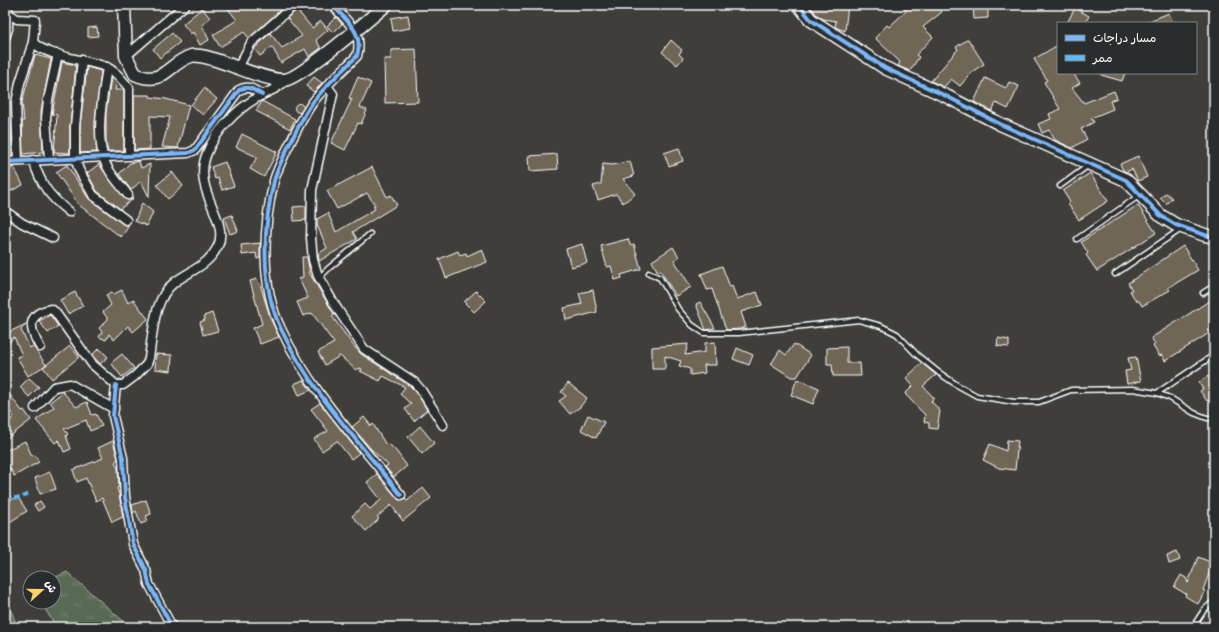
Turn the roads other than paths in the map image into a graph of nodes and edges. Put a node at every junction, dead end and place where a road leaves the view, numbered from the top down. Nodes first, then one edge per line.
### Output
1 (124, 5) edge
2 (185, 5) edge
3 (294, 5) edge
4 (334, 5) edge
5 (386, 5) edge
6 (799, 5) edge
7 (8, 9) edge
8 (355, 30) junction
9 (5, 38) edge
10 (34, 42) junction
11 (58, 54) junction
12 (126, 56) junction
13 (82, 60) junction
14 (107, 67) junction
15 (238, 68) junction
16 (286, 80) junction
17 (327, 86) junction
18 (262, 95) junction
19 (129, 155) junction
20 (103, 156) junction
21 (75, 158) junction
22 (48, 159) junction
23 (33, 160) junction
24 (18, 161) junction
25 (5, 162) edge
26 (1091, 164) junction
27 (1060, 186) dead end
28 (1142, 194) junction
29 (128, 195) dead end
30 (5, 211) edge
31 (69, 212) dead end
32 (126, 220) dead end
33 (1183, 227) junction
34 (370, 234) dead end
35 (1214, 237) edge
36 (53, 238) dead end
37 (1077, 238) dead end
38 (649, 273) dead end
39 (1115, 274) dead end
40 (320, 278) junction
41 (1214, 286) edge
42 (1203, 293) dead end
43 (40, 347) dead end
44 (1214, 355) edge
45 (116, 385) junction
46 (1157, 393) junction
47 (34, 408) dead end
48 (114, 409) junction
49 (1214, 418) edge
50 (443, 426) dead end
51 (402, 495) dead end
52 (1214, 601) edge
53 (172, 627) edge
54 (1192, 627) edge

1 - 12 street
2 - 12 street
3 - 15 street
4 - 8 street
5 - 8 street
6 - 26 street
7 - 9 street
7 - 10 street
8 - 16 street
8 - 17 street
10 - 11 street
10 - 24 street
11 - 13 street
11 - 22 street
12 - 15 street
13 - 14 street
13 - 21 street
14 - 19 street
14 - 20 street
15 - 16 street
16 - 18 street
17 - 40 street
17 - 51 street
18 - 19 street
18 - 45 street
19 - 20 street
20 - 21 street
20 - 29 street
21 - 22 street
21 - 32 street
22 - 23 street
23 - 24 street
23 - 31 street
24 - 25 street
26 - 27 lane
26 - 28 street
28 - 33 street
28 - 37 lane
30 - 36 street
33 - 35 street
33 - 39 lane
34 - 40 lane
38 - 46 lane
40 - 50 street
41 - 42 lane
43 - 45 street
44 - 46 lane
45 - 48 street
46 - 49 lane
47 - 48 street
48 - 53 street
52 - 54 lane

